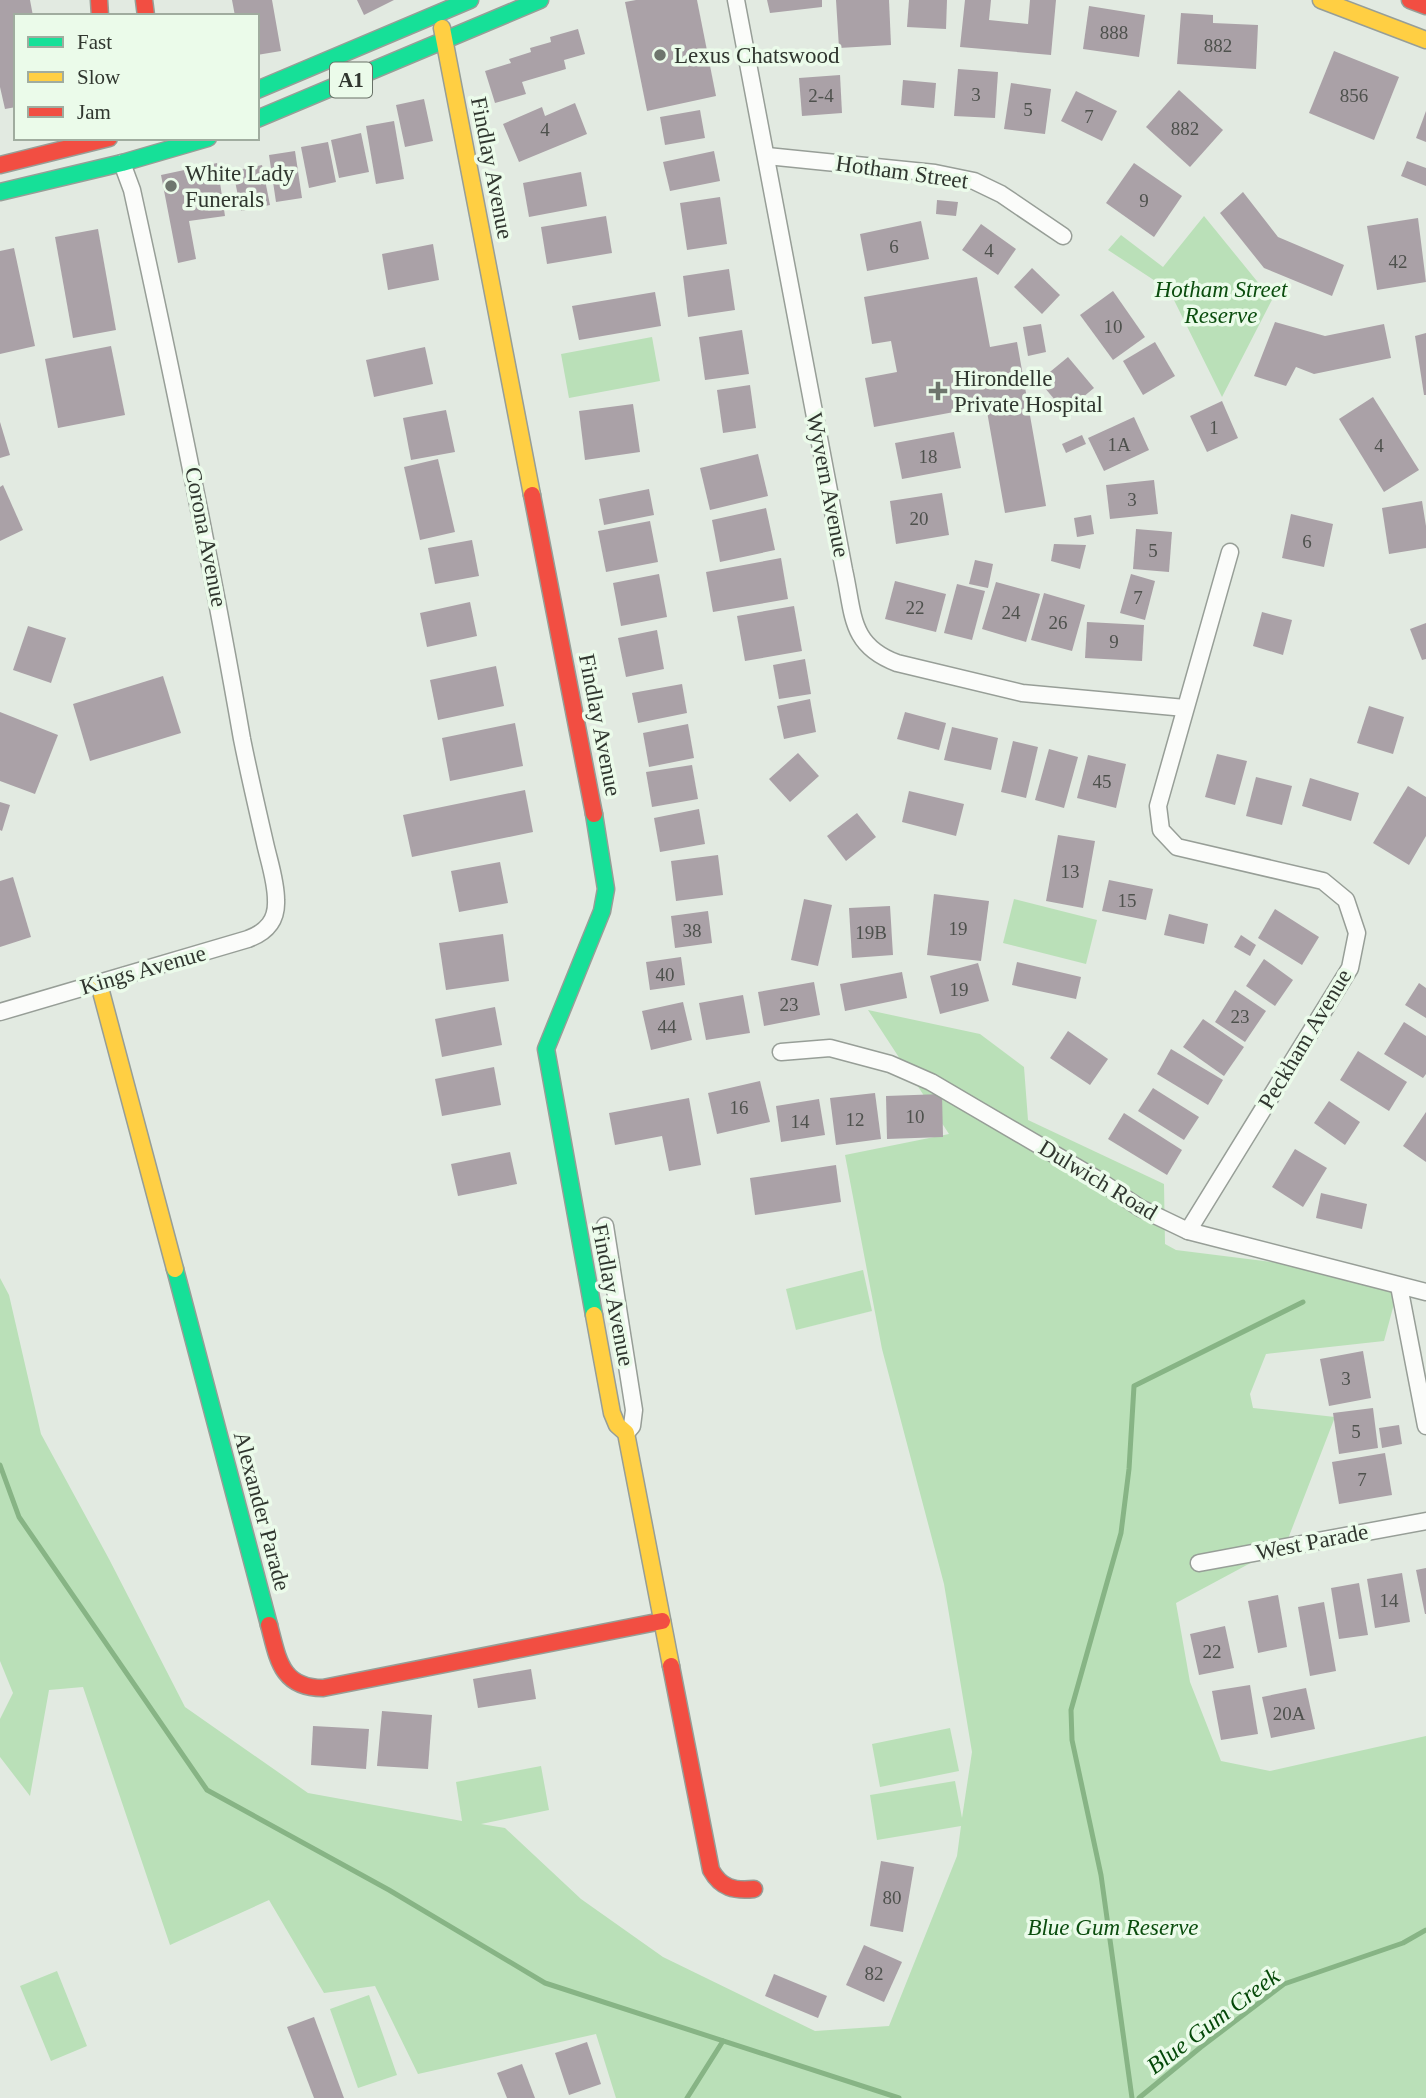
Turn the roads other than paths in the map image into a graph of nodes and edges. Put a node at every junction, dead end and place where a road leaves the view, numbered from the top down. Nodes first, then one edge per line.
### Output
1 (470, 0) edge
2 (540, 0) edge
3 (736, 0) edge
4 (1321, 0) edge
5 (1410, 0) edge
6 (1426, 6) edge
7 (438, 14) junction
8 (1426, 40) edge
9 (445, 41) junction
10 (259, 89) edge
11 (259, 118) edge
12 (101, 140) edge
13 (116, 140) edge
14 (139, 140) edge
15 (201, 140) edge
16 (767, 156) junction
17 (122, 163) junction
18 (0, 165) edge
19 (0, 192) edge
20 (1063, 236) dead end
21 (1230, 552) dead end
22 (1185, 708) junction
23 (275, 914) joint
24 (99, 984) junction
25 (0, 1012) edge
26 (781, 1052) dead end
27 (605, 1226) dead end
28 (1188, 1231) junction
29 (1399, 1286) junction
30 (1426, 1292) edge
31 (1426, 1426) edge
32 (626, 1433) junction
33 (1426, 1521) edge
34 (1199, 1563) dead end
35 (662, 1621) junction
36 (754, 1889) dead end

1 - 7 main road, A1
2 - 9 main road, A1
3 - 16 street, Wyvern Avenue
4 - 8 main road
5 - 6 main road
7 - 9 main road, Findlay Avenue
7 - 10 main road, A1
9 - 11 main road, A1
9 - 32 main road, Findlay Avenue
12 - 18 main road
13 - 17 main road
14 - 17 main road
15 - 17 main road
16 - 20 street, Hotham Street
16 - 22 street, Wyvern Avenue
17 - 19 main road
17 - 23 street, Corona Avenue
21 - 22 street, Peckham Avenue
22 - 28 street, Peckham Avenue
23 - 24 street, Kings Avenue
24 - 25 street, Kings Avenue
24 - 35 main road, Alexander Parade
26 - 28 street, Dulwich Road
27 - 32 street, Findlay Avenue
28 - 29 street, Dulwich Road
29 - 30 street, Dulwich Road
29 - 31 street
32 - 35 main road, Findlay Avenue
33 - 34 street, West Parade
35 - 36 main road, Findlay Avenue

